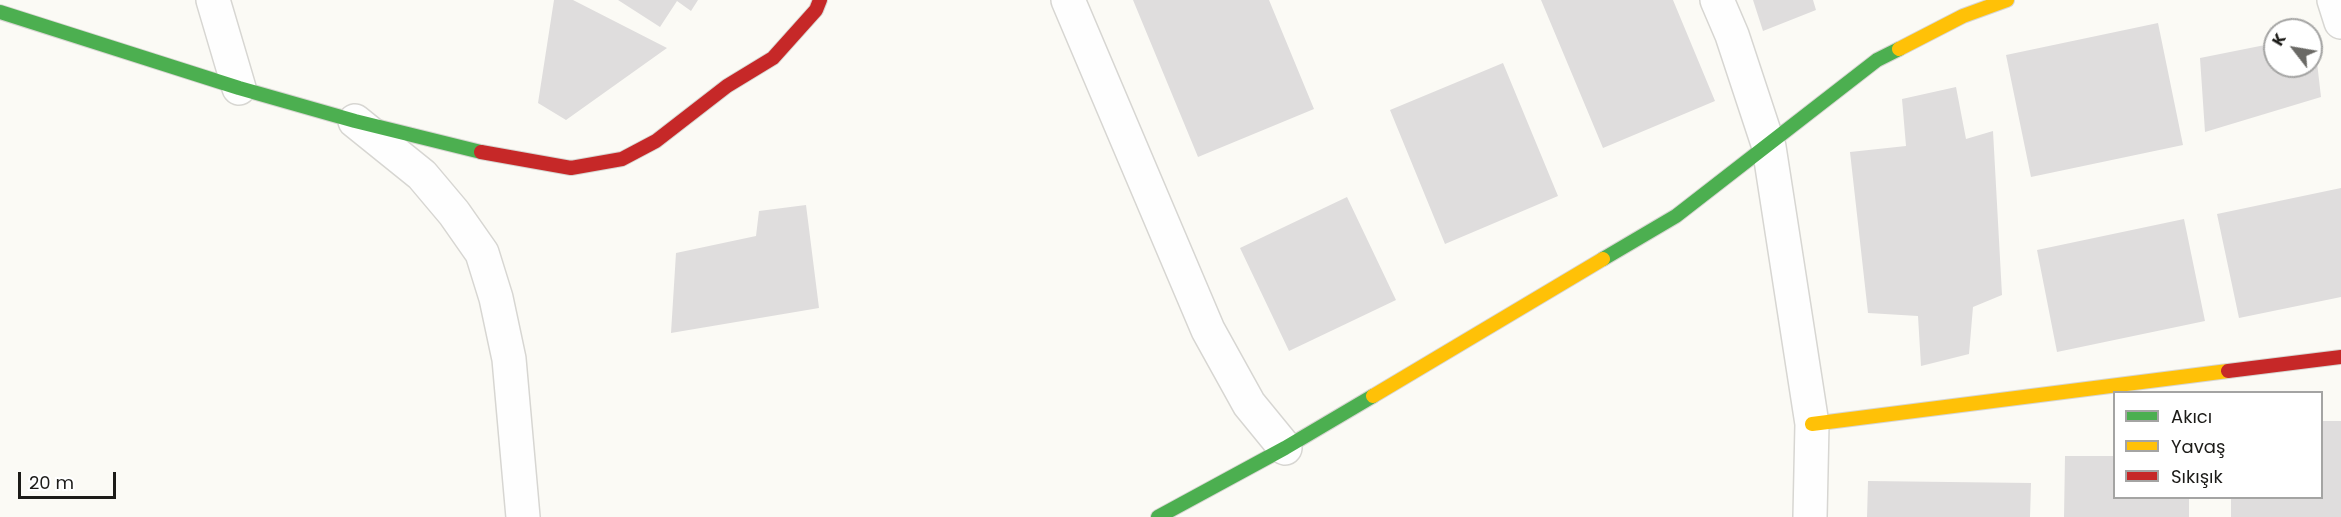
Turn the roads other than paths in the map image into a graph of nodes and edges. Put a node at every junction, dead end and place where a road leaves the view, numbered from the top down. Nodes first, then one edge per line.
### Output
1 (213, 0) edge
2 (820, 0) edge
3 (1068, 0) edge
4 (1717, 0) edge
5 (2007, 0) edge
6 (2334, 0) edge
7 (0, 12) edge
8 (2341, 22) edge
9 (239, 88) junction
10 (355, 121) junction
11 (1769, 147) junction
12 (2341, 357) edge
13 (1812, 424) junction
14 (1285, 448) junction
15 (523, 517) edge
16 (1158, 517) edge
17 (1810, 517) edge

1 - 9 street
2 - 10 street
3 - 14 street
4 - 11 street
5 - 11 street
6 - 8 street
7 - 9 street
9 - 10 street
10 - 15 street
11 - 13 street
11 - 14 street
12 - 13 street
13 - 17 street
14 - 16 street

